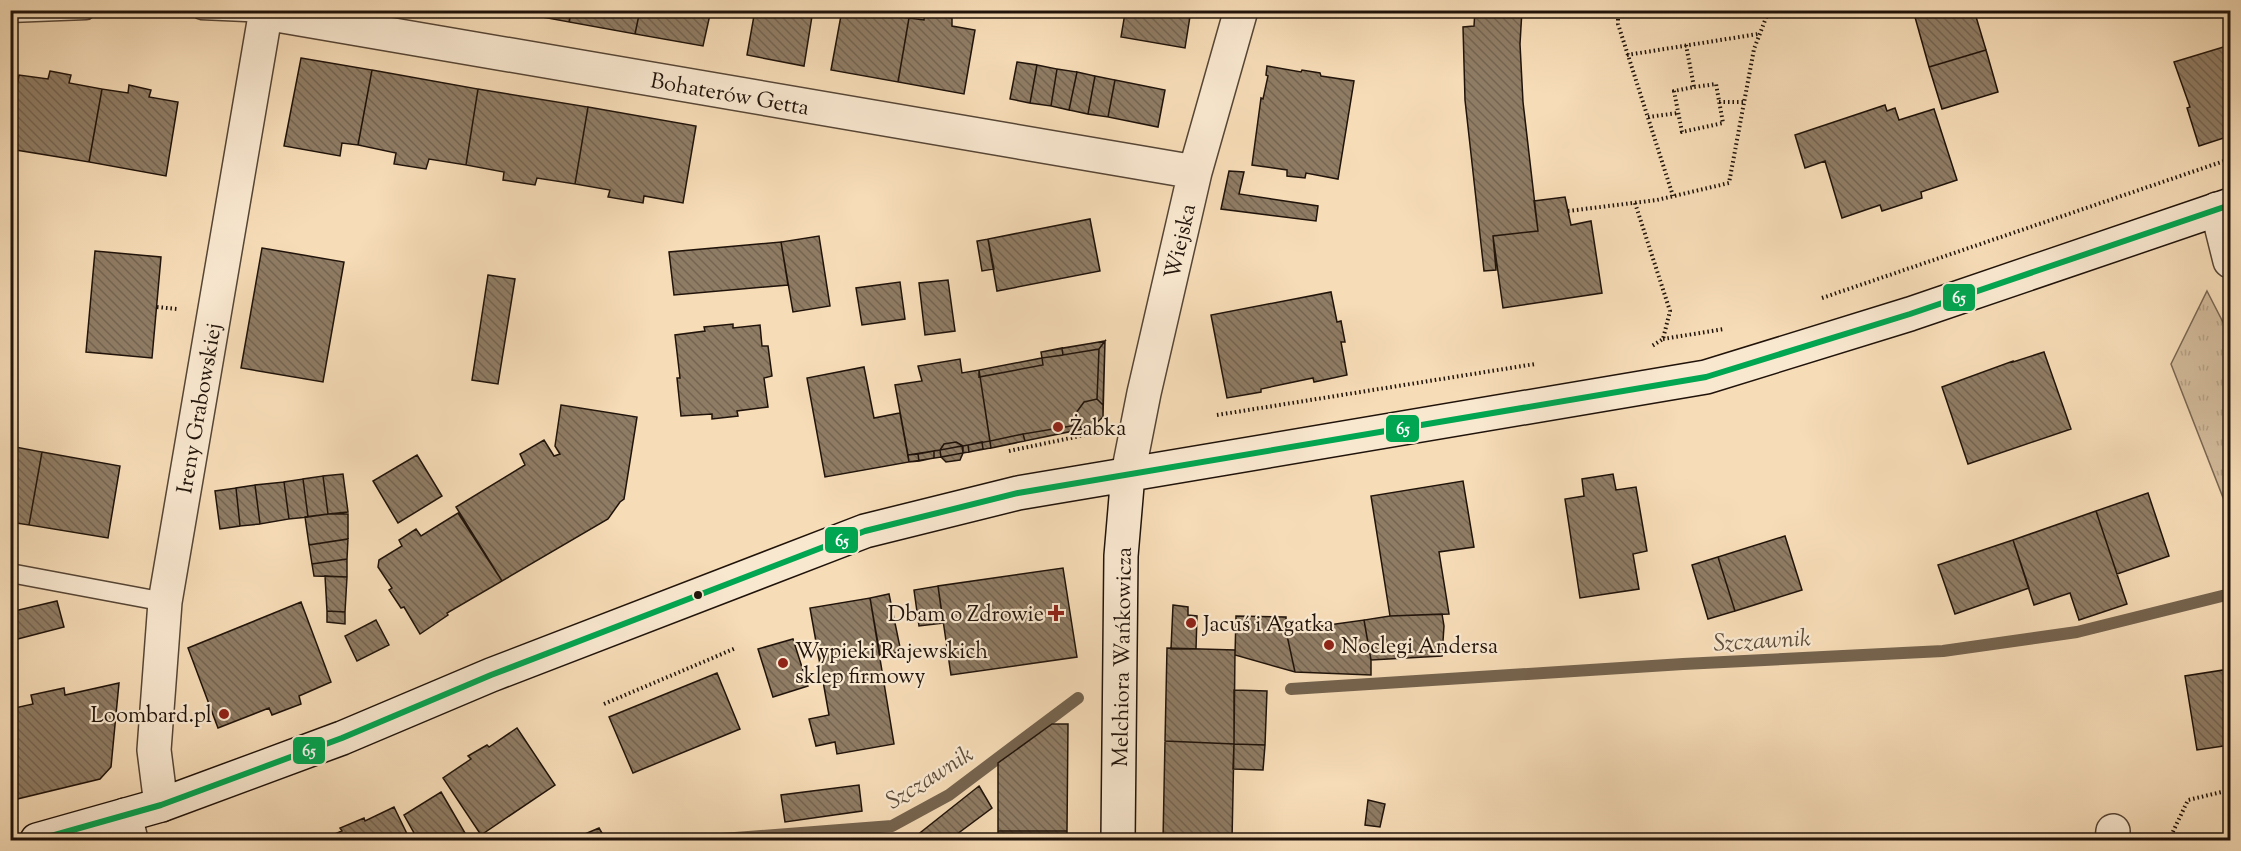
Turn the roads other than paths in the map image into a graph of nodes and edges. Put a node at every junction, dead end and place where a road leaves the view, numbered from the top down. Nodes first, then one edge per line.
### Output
1 (86, 10) edge
2 (201, 10) edge
3 (1241, 10) edge
4 (265, 12) edge
5 (10, 13) edge
6 (1195, 172) junction
7 (2224, 207) edge
8 (2230, 261) edge
9 (1128, 474) junction
10 (10, 573) edge
11 (165, 602) junction
12 (161, 805) junction
13 (128, 828) edge
14 (37, 840) edge
15 (1118, 840) edge

1 - 5 lane
2 - 4 lane
3 - 6 street, Wiejska
4 - 6 street, Bohaterów Getta
4 - 11 street, Ireny Grabowskiej
6 - 9 street, Wiejska
7 - 8 street
7 - 9 street
9 - 12 street
9 - 15 street, Melchiora Wańkowicza
10 - 11 lane
11 - 12 street, Ireny Grabowskiej
12 - 13 street
13 - 14 street

